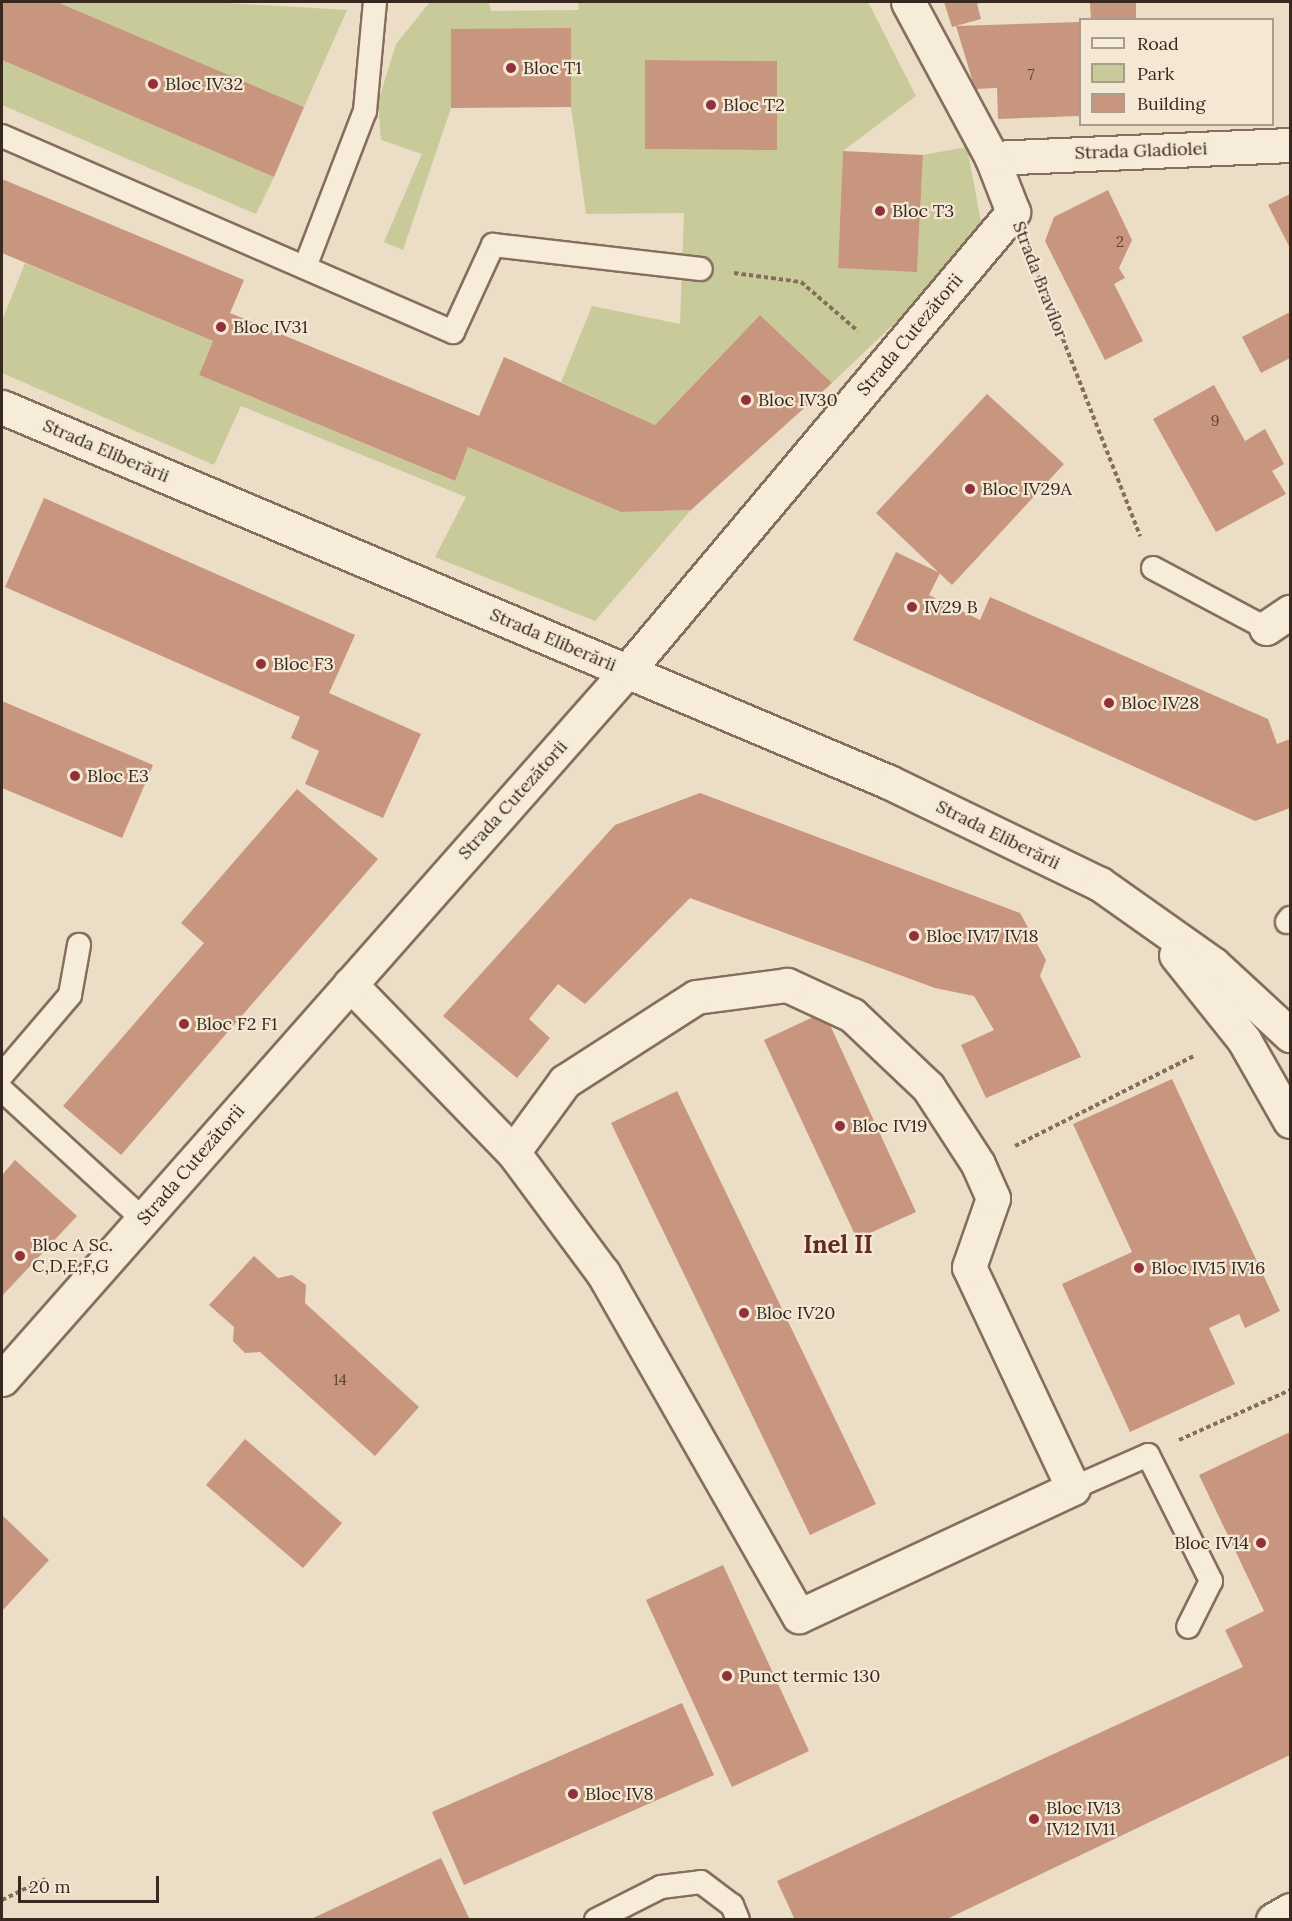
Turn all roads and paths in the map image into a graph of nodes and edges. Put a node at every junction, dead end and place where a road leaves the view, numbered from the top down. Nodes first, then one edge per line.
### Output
1 (375, 2) edge
2 (908, 2) edge
3 (2, 136) edge
4 (1290, 145) edge
5 (992, 158) junction
6 (1013, 212) junction
7 (305, 267) junction
8 (701, 269) joint
9 (890, 359) junction
10 (2, 407) edge
11 (1153, 568) joint
12 (1278, 620) edge
13 (627, 671) junction
14 (1100, 884) junction
15 (79, 945) dead end
16 (350, 984) junction
17 (1290, 1035) edge
18 (1194, 1056) dead end
19 (2, 1075) edge
20 (2, 1090) edge
21 (1290, 1121) edge
22 (513, 1152) junction
23 (978, 1164) junction
24 (143, 1219) junction
25 (2, 1379) edge
26 (1290, 1390) edge
27 (1148, 1455) junction
28 (1073, 1488) junction
29 (1188, 1627) dead end
30 (45, 1879) dead end
31 (2, 1900) edge
32 (1290, 1910) edge
33 (596, 1920) edge
34 (738, 1920) edge
35 (1273, 1920) edge

1 - 7 lane
2 - 5 street, Strada Bravilor
3 - 7 lane
4 - 5 street, Strada Gladiolei
5 - 6 street, Strada Bravilor
6 - 9 street, Strada Cutezătorii
6 - 11 path, Strada Bravilor
7 - 8 lane
8 - 9 path
9 - 13 street, Strada Cutezătorii
10 - 13 street, Strada Eliberării
11 - 12 lane
13 - 14 street, Strada Eliberării
13 - 16 street, Strada Cutezătorii
14 - 17 street, Strada Eliberării
14 - 21 street, Strada Eliberării
15 - 19 lane
16 - 22 street
16 - 24 street, Strada Cutezătorii
18 - 23 path
20 - 24 lane
22 - 23 street
22 - 28 street
23 - 28 street
24 - 25 street, Strada Cutezătorii
26 - 27 path
27 - 28 lane
27 - 29 lane
30 - 31 path
32 - 35 street
33 - 34 lane

